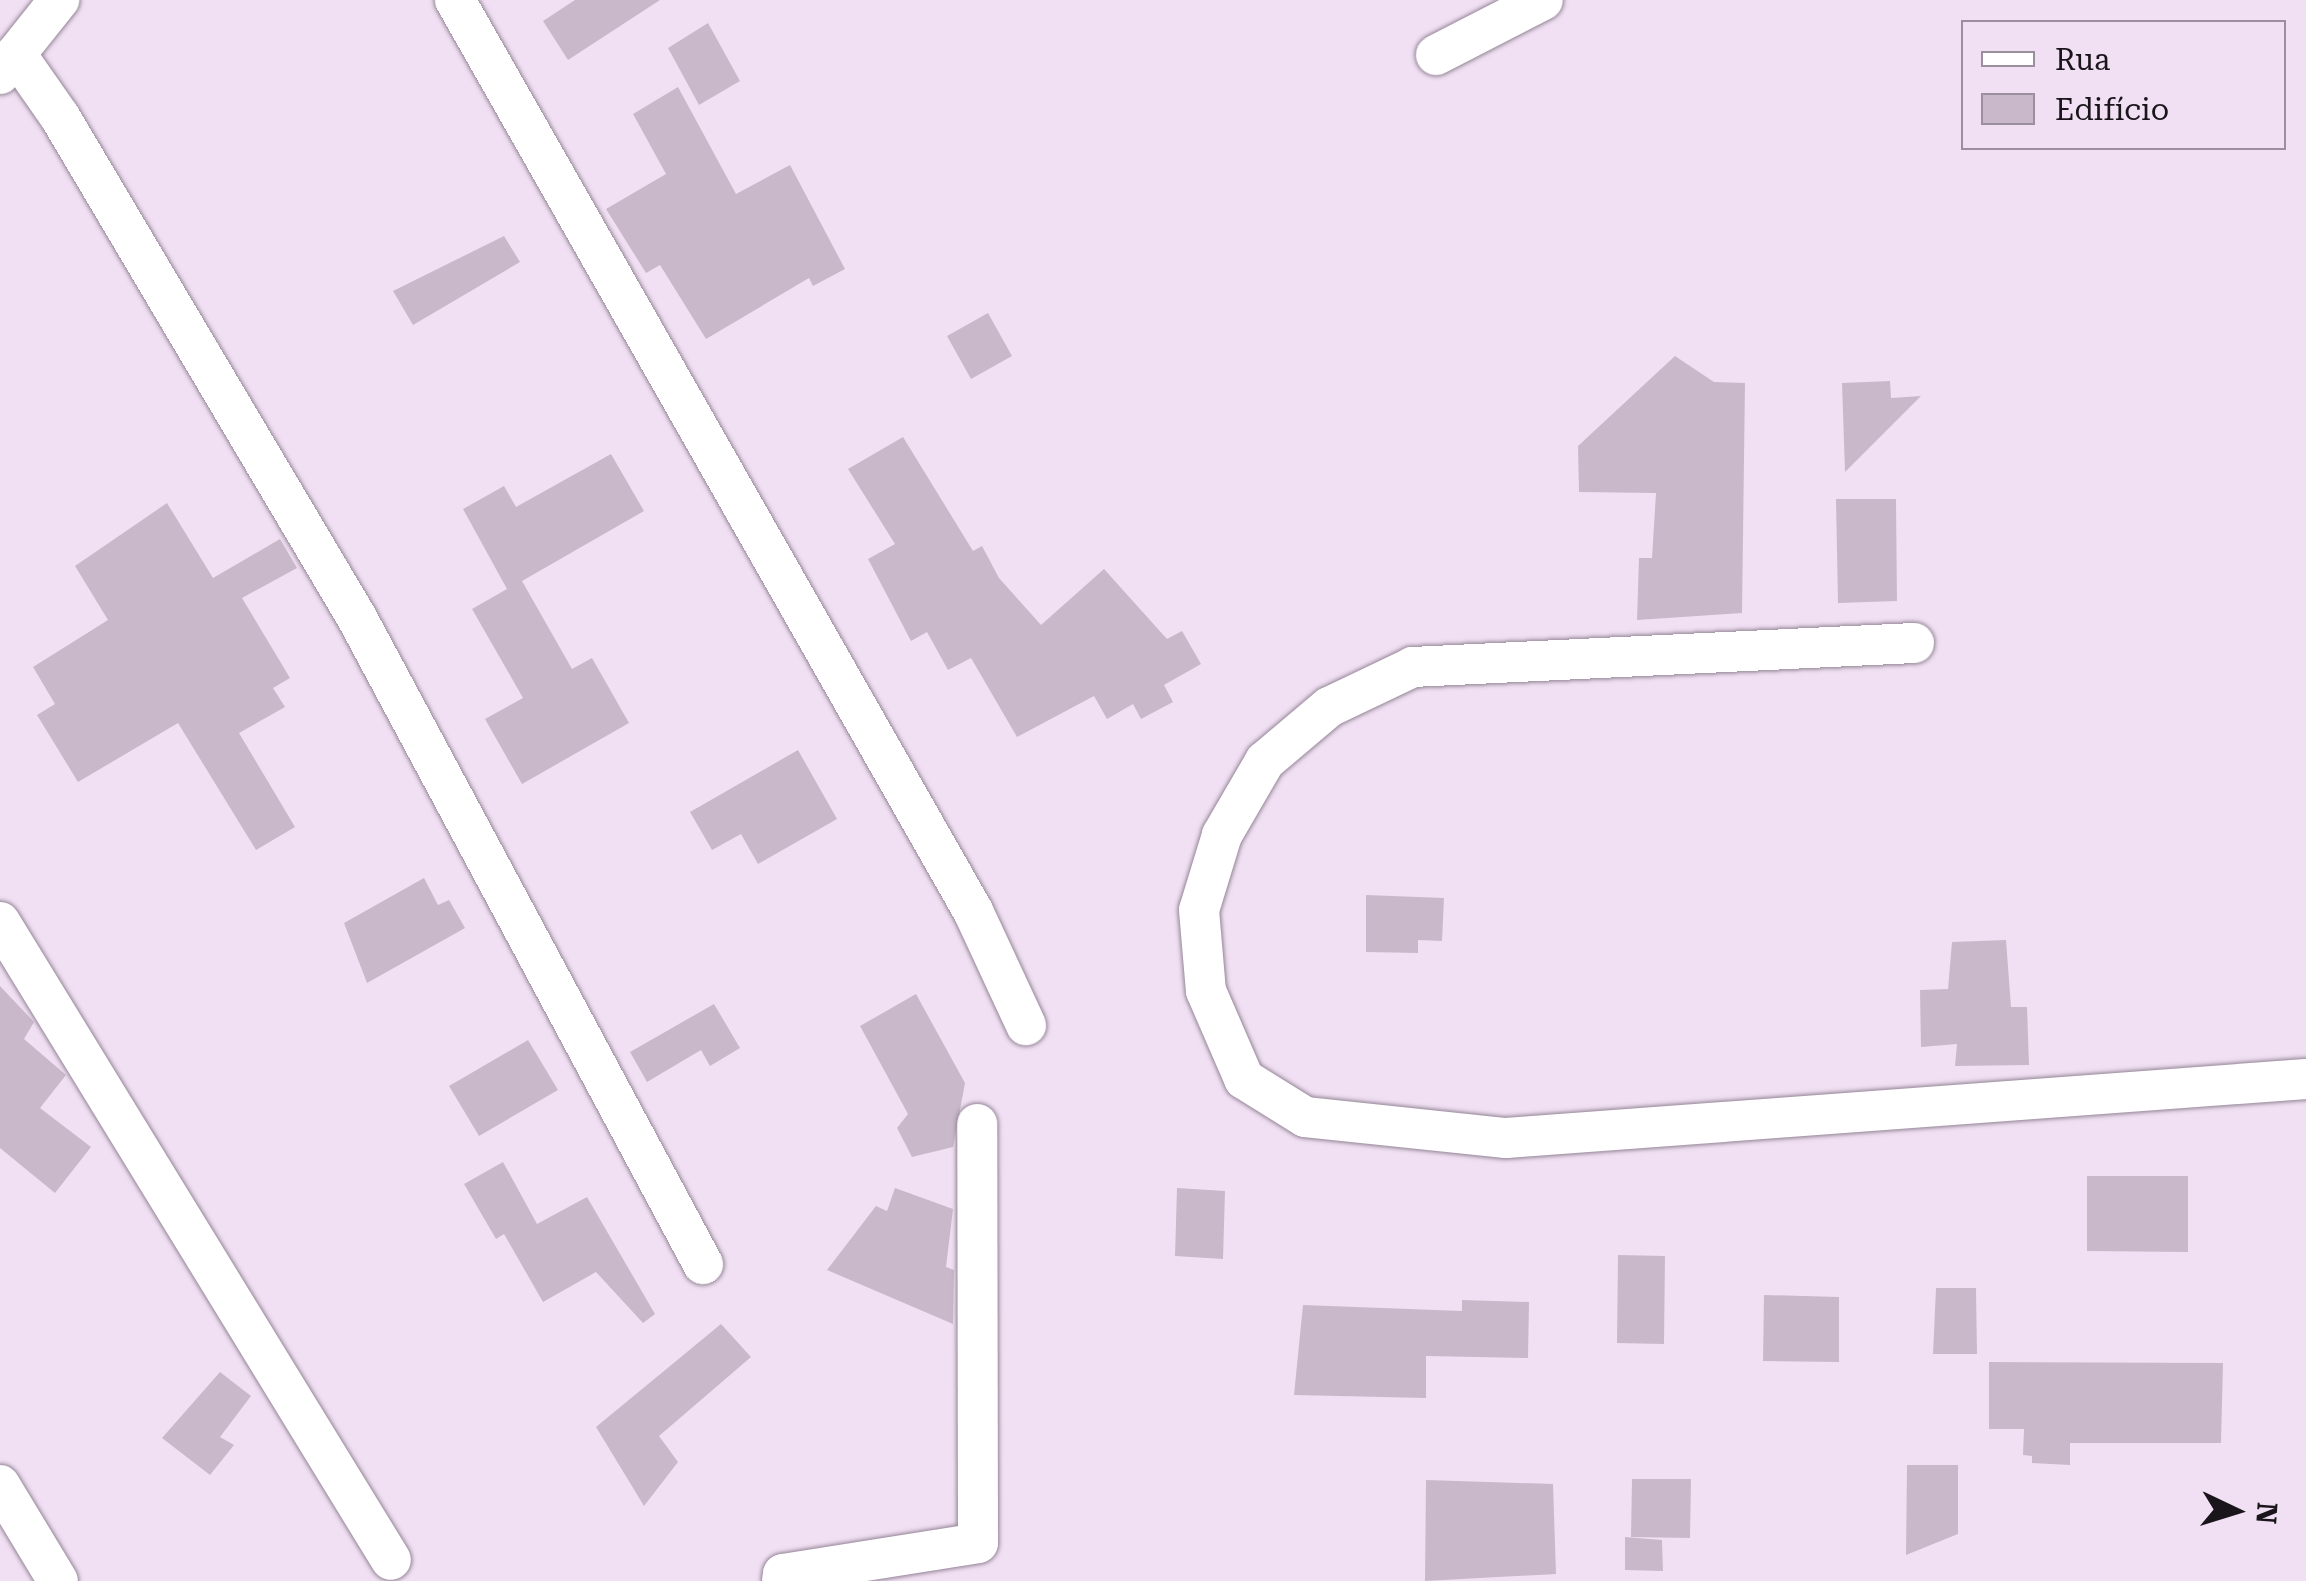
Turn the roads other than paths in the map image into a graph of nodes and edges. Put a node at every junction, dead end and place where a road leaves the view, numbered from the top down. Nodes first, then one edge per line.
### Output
1 (59, 0) edge
2 (455, 0) edge
3 (1542, 0) edge
4 (1436, 56) dead end
5 (8, 64) edge
6 (1914, 643) dead end
7 (0, 922) edge
8 (1026, 1025) dead end
9 (2306, 1079) edge
10 (977, 1124) dead end
11 (703, 1264) dead end
12 (0, 1485) edge
13 (391, 1560) dead end
14 (58, 1581) edge
15 (782, 1581) edge

1 - 5 street
2 - 8 street
3 - 4 street
5 - 11 street
6 - 9 street
7 - 13 street
10 - 15 street
12 - 14 street

